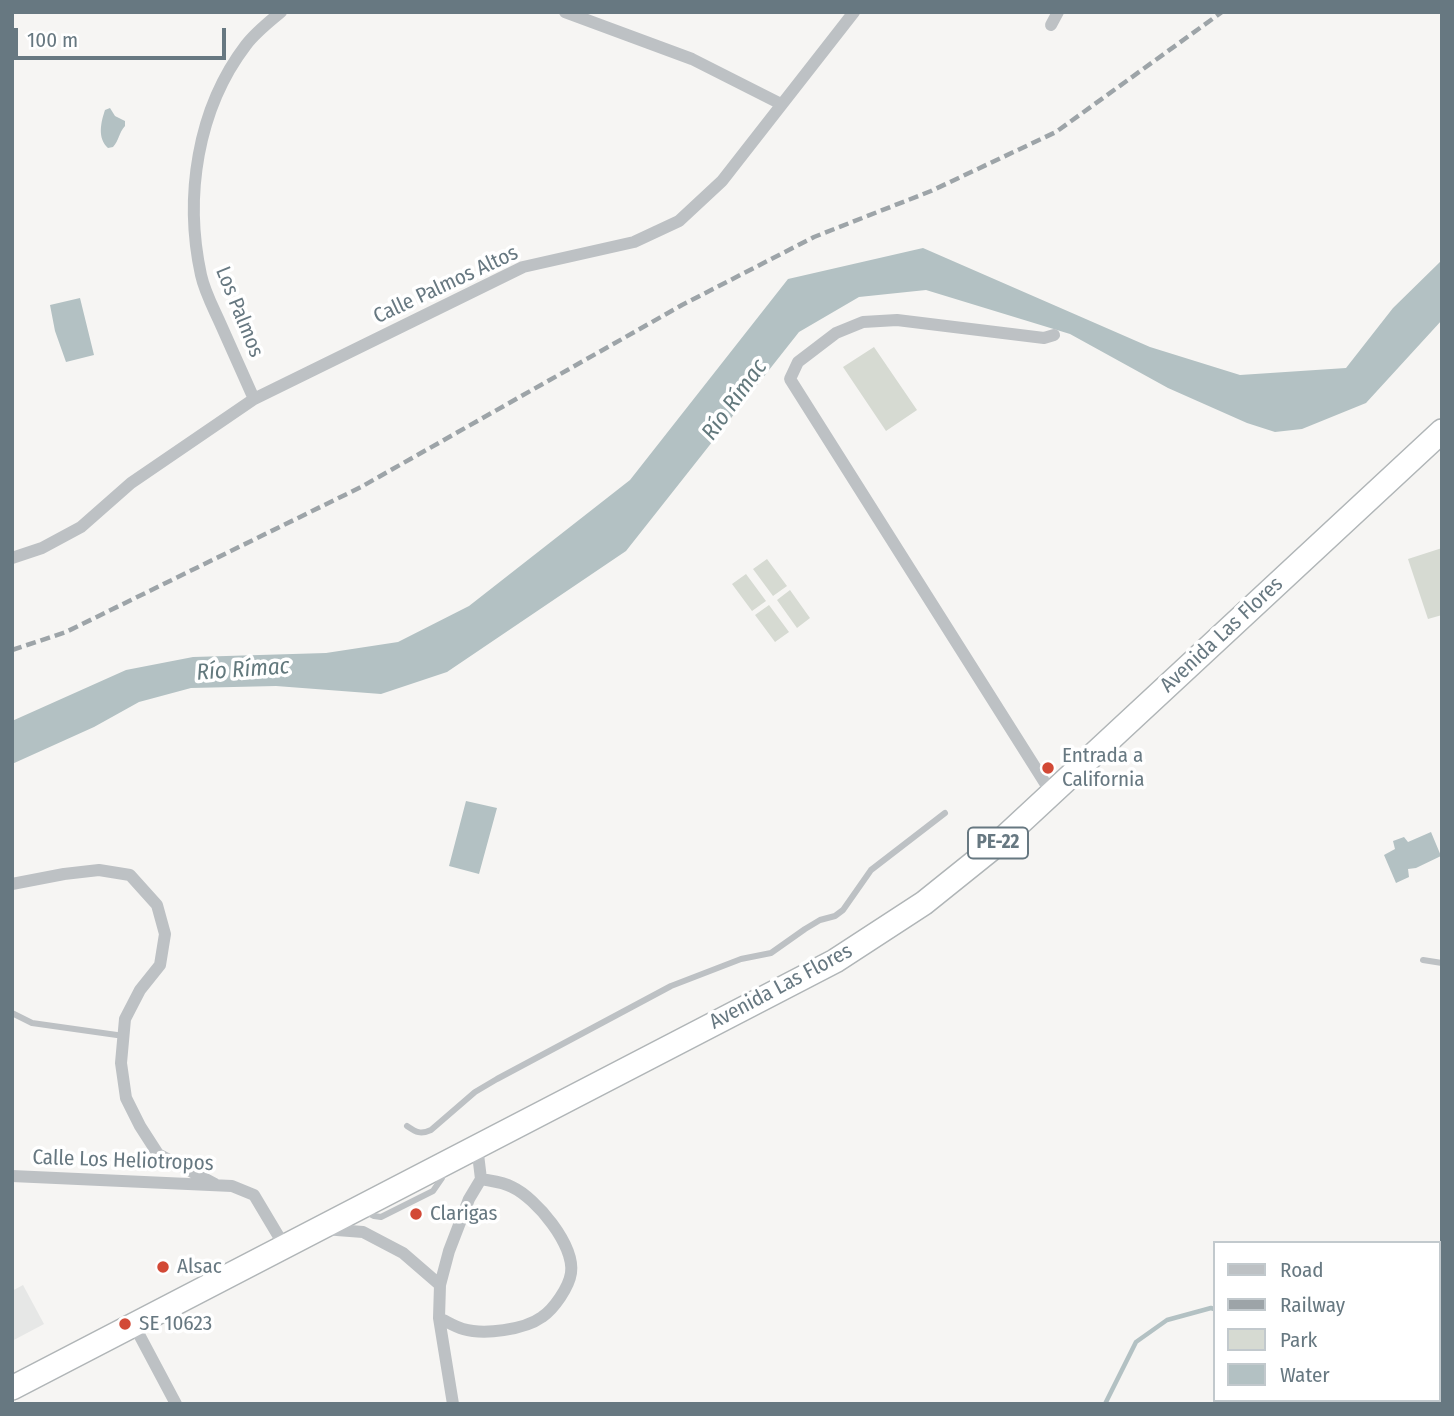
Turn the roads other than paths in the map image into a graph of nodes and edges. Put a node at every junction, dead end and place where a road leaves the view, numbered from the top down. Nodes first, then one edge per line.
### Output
1 (281, 12) edge
2 (565, 12) edge
3 (853, 12) edge
4 (1058, 12) edge
5 (1051, 24) dead end
6 (781, 104) junction
7 (1054, 335) dead end
8 (254, 398) junction
9 (1442, 431) edge
10 (12, 558) edge
11 (1052, 794) junction
12 (945, 813) dead end
13 (12, 884) edge
14 (1423, 960) dead end
15 (1442, 963) edge
16 (12, 1013) edge
17 (124, 1035) junction
18 (407, 1126) dead end
19 (477, 1146) junction
20 (12, 1176) edge
21 (481, 1179) junction
22 (215, 1184) junction
23 (321, 1229) junction
24 (285, 1247) junction
25 (440, 1285) junction
26 (439, 1318) junction
27 (134, 1325) junction
28 (12, 1388) edge
29 (176, 1404) edge
30 (453, 1404) edge

1 - 8 street, Los Palmos
2 - 6 street
3 - 6 street, Calle Palmos Altos
4 - 5 street
6 - 8 street, Calle Palmos Altos
7 - 11 street
8 - 10 street, Calle Palmos Altos
9 - 11 highway, Avenida Las Flores / PE-22
11 - 19 highway, Avenida Las Flores / PE-22
12 - 18 lane
13 - 17 street
14 - 15 lane
16 - 17 lane
17 - 22 street
19 - 21 street
19 - 23 highway, Avenida Las Flores / PE-22
20 - 22 street, Calle Los Heliotropos
21 - 25 street
21 - 26 street
22 - 24 street, Calle Los Heliotropos
23 - 24 highway, Avenida Las Flores / PE-22
23 - 25 street
24 - 27 highway, Avenida Las Flores / PE-22
25 - 26 street
26 - 30 street
27 - 28 highway, Avenida Las Flores / PE-22
27 - 29 street

